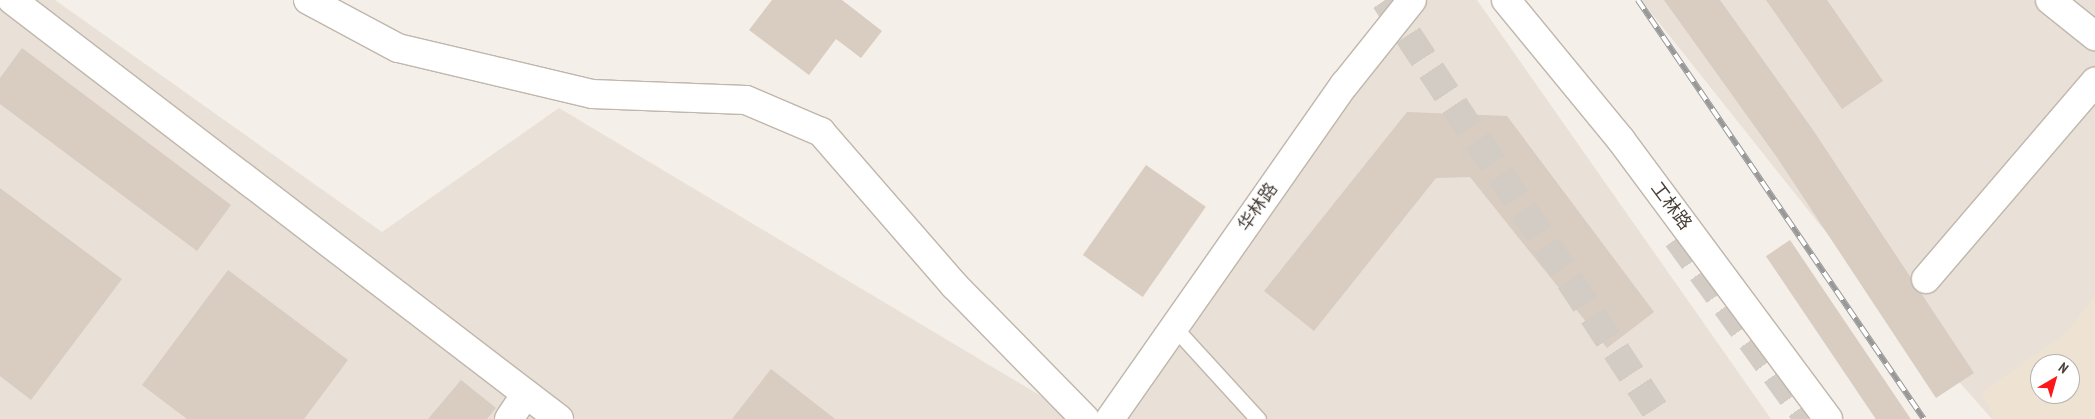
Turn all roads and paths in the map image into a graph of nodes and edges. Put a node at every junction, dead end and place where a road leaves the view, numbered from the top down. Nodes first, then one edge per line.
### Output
1 (12, 0) edge
2 (308, 0) edge
3 (1412, 0) edge
4 (1506, 0) edge
5 (2050, 0) edge
6 (2095, 36) edge
7 (2095, 82) edge
8 (1926, 279) dead end
9 (1173, 326) junction
10 (526, 394) junction
11 (508, 419) edge
12 (559, 419) edge
13 (1085, 419) edge
14 (1110, 419) edge
15 (1258, 419) edge
16 (1828, 419) edge

1 - 10 street
2 - 13 street
3 - 9 street, 华林路
4 - 16 street, 工林路
5 - 6 street
7 - 8 street
9 - 14 street, 华林路
9 - 15 lane
10 - 11 street
10 - 12 street

